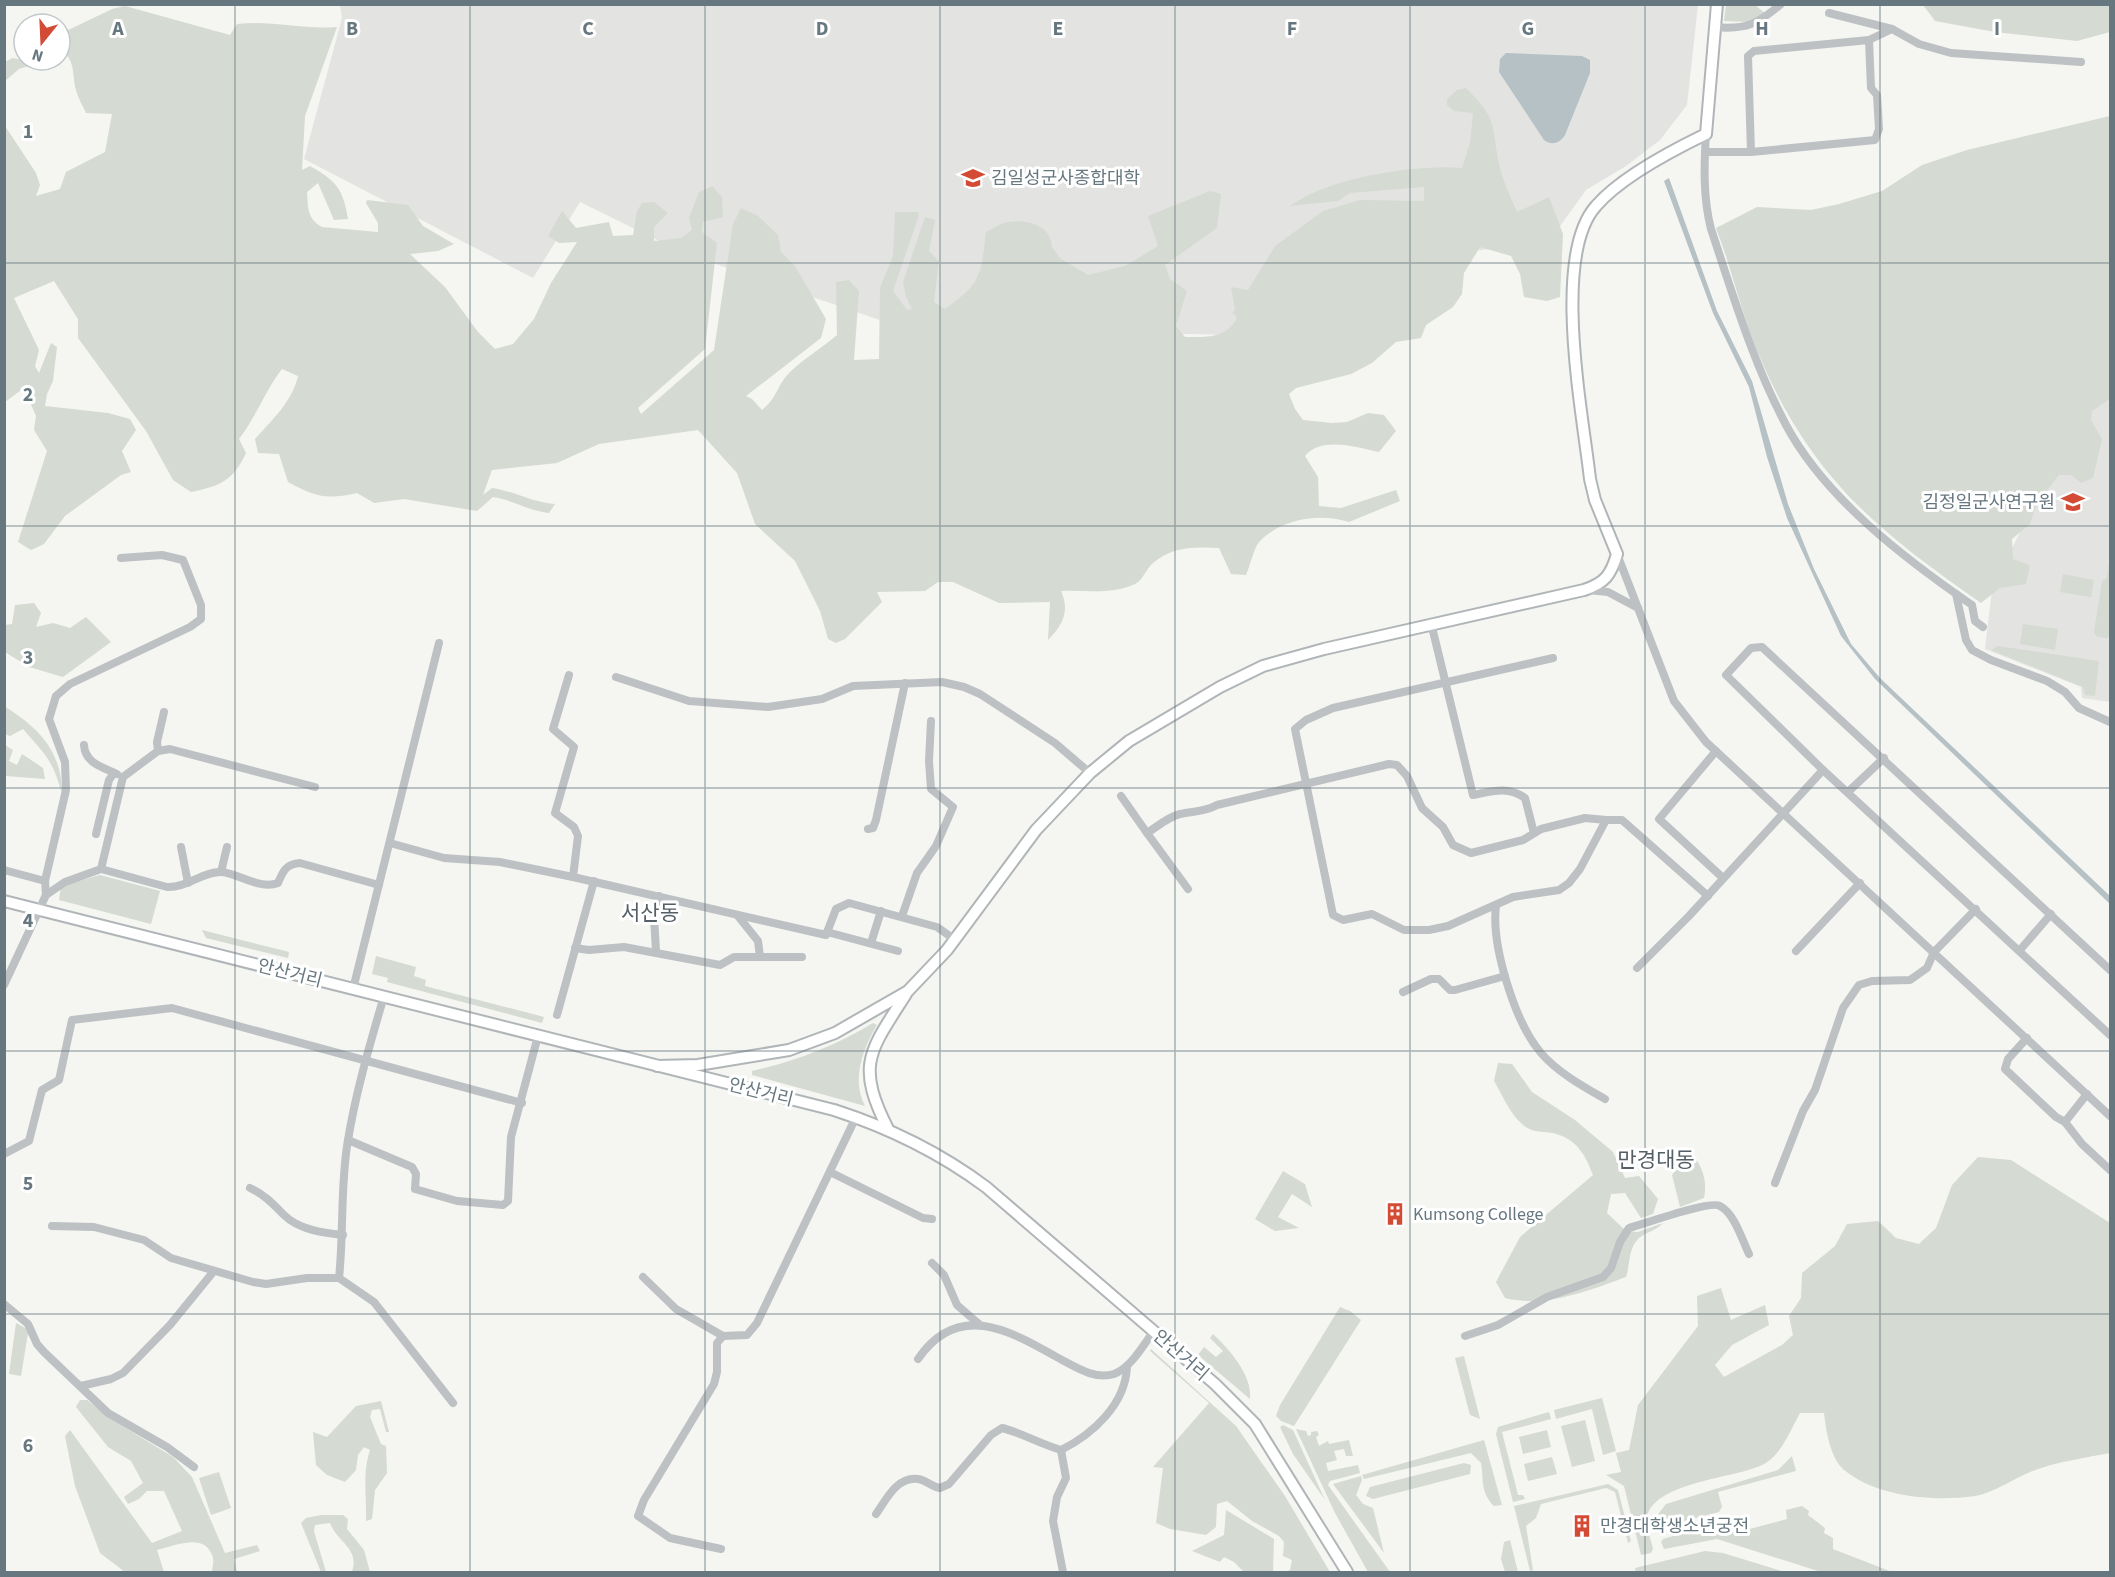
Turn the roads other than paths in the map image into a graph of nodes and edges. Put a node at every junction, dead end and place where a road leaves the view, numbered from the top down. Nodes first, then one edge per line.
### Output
1 (1717, 4) edge
2 (1781, 4) edge
3 (1829, 13) dead end
4 (1715, 27) junction
5 (1892, 28) junction
6 (1869, 40) junction
7 (2081, 62) dead end
8 (1706, 134) junction
9 (1705, 152) junction
10 (1751, 152) junction
11 (1617, 554) junction
12 (121, 558) dead end
13 (1584, 590) junction
14 (1956, 594) junction
15 (1638, 608) junction
16 (1431, 623) junction
17 (1983, 627) dead end
18 (439, 643) dead end
19 (1553, 658) dead end
20 (569, 675) dead end
21 (615, 677) dead end
22 (905, 683) junction
23 (1446, 683) junction
24 (164, 712) dead end
25 (931, 721) dead end
26 (2110, 722) edge
27 (84, 745) dead end
28 (158, 751) junction
29 (1716, 751) junction
30 (1884, 758) junction
31 (1823, 770) junction
32 (1090, 773) junction
33 (119, 775) junction
34 (1306, 783) junction
35 (315, 787) dead end
36 (1848, 792) junction
37 (1120, 796) dead end
38 (1784, 812) junction
39 (1606, 820) junction
40 (868, 830) dead end
41 (1147, 833) junction
42 (96, 834) dead end
43 (1534, 834) junction
44 (390, 843) junction
45 (181, 847) dead end
46 (227, 847) dead end
47 (101, 869) junction
48 (4, 870) edge
49 (221, 872) junction
50 (573, 877) junction
51 (1723, 879) junction
52 (45, 881) junction
53 (594, 881) junction
54 (188, 883) junction
55 (1860, 883) junction
56 (379, 885) junction
57 (1188, 889) dead end
58 (46, 895) junction
59 (659, 896) junction
60 (1708, 896) junction
61 (4, 902) edge
62 (1496, 906) junction
63 (1976, 909) junction
64 (39, 911) junction
65 (880, 911) junction
66 (2051, 914) junction
67 (737, 915) junction
68 (902, 916) junction
69 (827, 932) junction
70 (954, 939) junction
71 (871, 943) junction
72 (575, 948) junction
73 (2020, 950) junction
74 (656, 951) junction
75 (898, 951) dead end
76 (1796, 951) dead end
77 (1934, 952) junction
78 (760, 957) junction
79 (802, 957) dead end
80 (1637, 968) dead end
81 (2110, 970) edge
82 (1505, 976) junction
83 (4, 985) edge
84 (353, 989) junction
85 (908, 992) junction
86 (1403, 992) dead end
87 (384, 996) junction
88 (557, 1016) dead end
89 (2110, 1035) edge
90 (538, 1036) junction
91 (2027, 1038) junction
92 (366, 1061) junction
93 (657, 1066) junction
94 (2087, 1094) junction
95 (1605, 1099) dead end
96 (522, 1103) junction
97 (2110, 1116) edge
98 (856, 1117) junction
99 (2065, 1122) junction
100 (888, 1130) junction
101 (348, 1140) junction
102 (4, 1154) edge
103 (2110, 1170) edge
104 (830, 1172) junction
105 (1775, 1184) dead end
106 (250, 1188) dead end
107 (932, 1219) dead end
108 (52, 1226) dead end
109 (343, 1235) junction
110 (1749, 1254) dead end
111 (932, 1263) dead end
112 (214, 1271) junction
113 (643, 1277) dead end
114 (339, 1278) junction
115 (4, 1304) edge
116 (981, 1325) junction
117 (1154, 1331) junction
118 (723, 1336) junction
119 (1465, 1336) dead end
120 (918, 1359) dead end
121 (1126, 1366) junction
122 (81, 1386) junction
123 (453, 1403) dead end
124 (1061, 1450) junction
125 (194, 1467) dead end
126 (876, 1515) dead end
127 (721, 1549) dead end
128 (1063, 1572) edge
129 (1347, 1572) edge

1 - 4 main road
2 - 4 street
3 - 5 street
4 - 8 main road
5 - 6 street
5 - 7 street
6 - 10 street
6 - 10 street
8 - 9 street
8 - 11 main road
9 - 10 street
9 - 14 street
11 - 13 main road
11 - 15 street
12 - 52 street
13 - 15 street
13 - 16 main road
14 - 17 street
14 - 26 street
15 - 29 street
16 - 23 street
16 - 32 main road
18 - 44 street
19 - 23 street
20 - 50 street
21 - 22 street
22 - 32 street
22 - 40 street
23 - 34 street
23 - 43 street
24 - 28 street
25 - 68 street
27 - 33 street
28 - 33 street
28 - 35 street
29 - 38 street
29 - 51 street
30 - 31 street
30 - 36 street
30 - 66 street
31 - 36 street
31 - 38 street
32 - 70 main road
33 - 42 street
33 - 47 street
34 - 41 street
34 - 43 street
34 - 62 street
36 - 63 street
37 - 41 street
38 - 51 street
38 - 55 street
39 - 43 street
39 - 60 street
39 - 62 street
41 - 57 street
44 - 50 street
44 - 56 street
45 - 54 street
46 - 49 street
47 - 54 street
47 - 58 street
48 - 52 street
49 - 54 street
49 - 56 street
50 - 53 street
51 - 60 street
52 - 58 street
53 - 59 street
53 - 72 street
55 - 76 street
55 - 77 street
56 - 84 street
58 - 64 street
59 - 67 street
59 - 74 street
60 - 80 street
61 - 64 main road, 안산거리
62 - 82 street
63 - 73 street
63 - 77 street
64 - 83 street
64 - 84 main road, 안산거리
65 - 68 street
65 - 69 street
65 - 71 street
66 - 73 street
66 - 81 street
67 - 69 street
67 - 78 street
68 - 70 street
69 - 71 street
70 - 85 main road
71 - 75 street
72 - 74 street
72 - 88 street
73 - 89 street
74 - 78 street
77 - 91 street
77 - 105 street
78 - 79 street
82 - 86 street
82 - 95 street
84 - 87 main road, 안산거리
85 - 93 main road
85 - 100 main road
87 - 90 main road, 안산거리
87 - 92 street
90 - 93 main road, 안산거리
90 - 96 street
91 - 94 street
91 - 99 street
92 - 96 street
92 - 101 street
92 - 102 street
93 - 98 main road, 안산거리
94 - 97 street
94 - 99 street
96 - 101 street
98 - 100 main road, 안산거리
98 - 104 street
99 - 103 street
100 - 117 main road, 안산거리
101 - 109 street
104 - 107 street
104 - 118 street
106 - 109 street
108 - 112 street
109 - 114 street
110 - 119 street
111 - 116 street
112 - 114 street
112 - 122 street
113 - 118 street
114 - 123 street
115 - 122 street
116 - 120 street
116 - 121 street
117 - 121 street
117 - 129 main road, 안산거리
118 - 127 street
121 - 124 street
122 - 125 street
124 - 126 street
124 - 128 street

